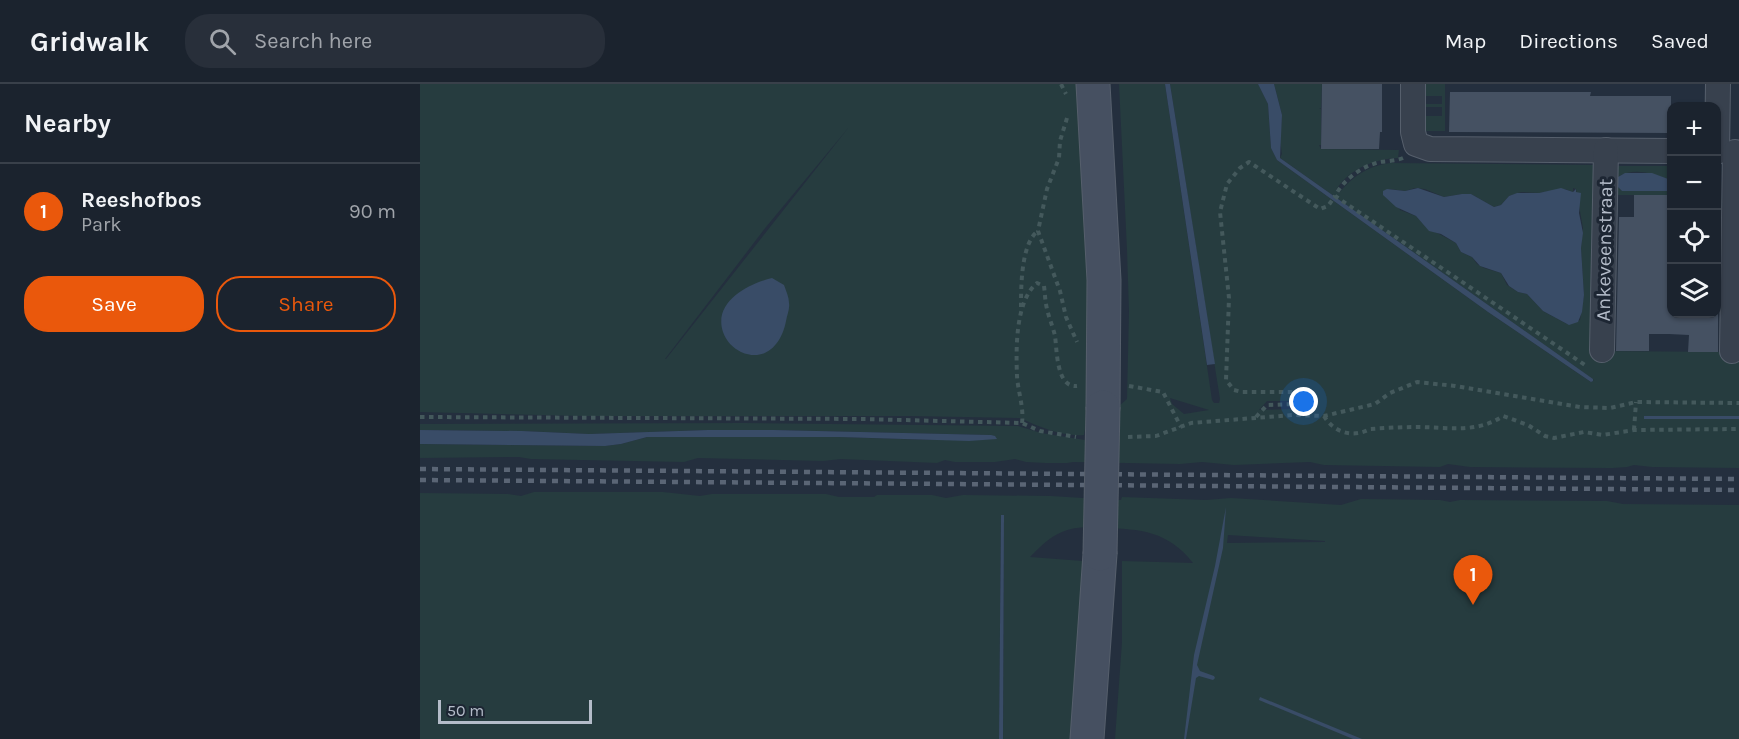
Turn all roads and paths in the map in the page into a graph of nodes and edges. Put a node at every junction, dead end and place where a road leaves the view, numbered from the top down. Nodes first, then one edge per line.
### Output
1 (1061, 84) edge
2 (1413, 84) edge
3 (1718, 84) edge
4 (1081, 92) edge
5 (1068, 113) dead end
6 (1416, 144) junction
7 (1606, 150) junction
8 (1667, 151) edge
9 (1727, 152) edge
10 (1335, 196) junction
11 (1038, 231) junction
12 (1020, 308) junction
13 (1077, 343) dead end
14 (1602, 350) joint
15 (1732, 351) dead end
16 (1080, 384) dead end
17 (1113, 396) junction
18 (1636, 402) junction
19 (1739, 403) edge
20 (1324, 416) junction
21 (420, 417) edge
22 (1255, 418) junction
23 (1022, 423) junction
24 (1181, 427) junction
25 (1739, 429) edge
26 (1634, 430) junction
27 (1122, 437) dead end
28 (1077, 438) dead end
29 (1087, 739) edge

1 - 4 path
2 - 6 street
3 - 9 street
4 - 17 main road
5 - 11 path
6 - 7 street, Ankeveenstraat
6 - 10 path
7 - 8 street, Ankeveenstraat
7 - 14 street, Ankeveenstraat
9 - 15 street
10 - 14 path
10 - 22 path
11 - 12 path
11 - 13 path
12 - 16 path
12 - 23 path
17 - 24 path
17 - 29 main road, bridge
18 - 19 path
18 - 20 path
18 - 26 path
20 - 22 path
20 - 26 path
21 - 23 path
22 - 24 path
23 - 28 path
24 - 27 path
25 - 26 path

